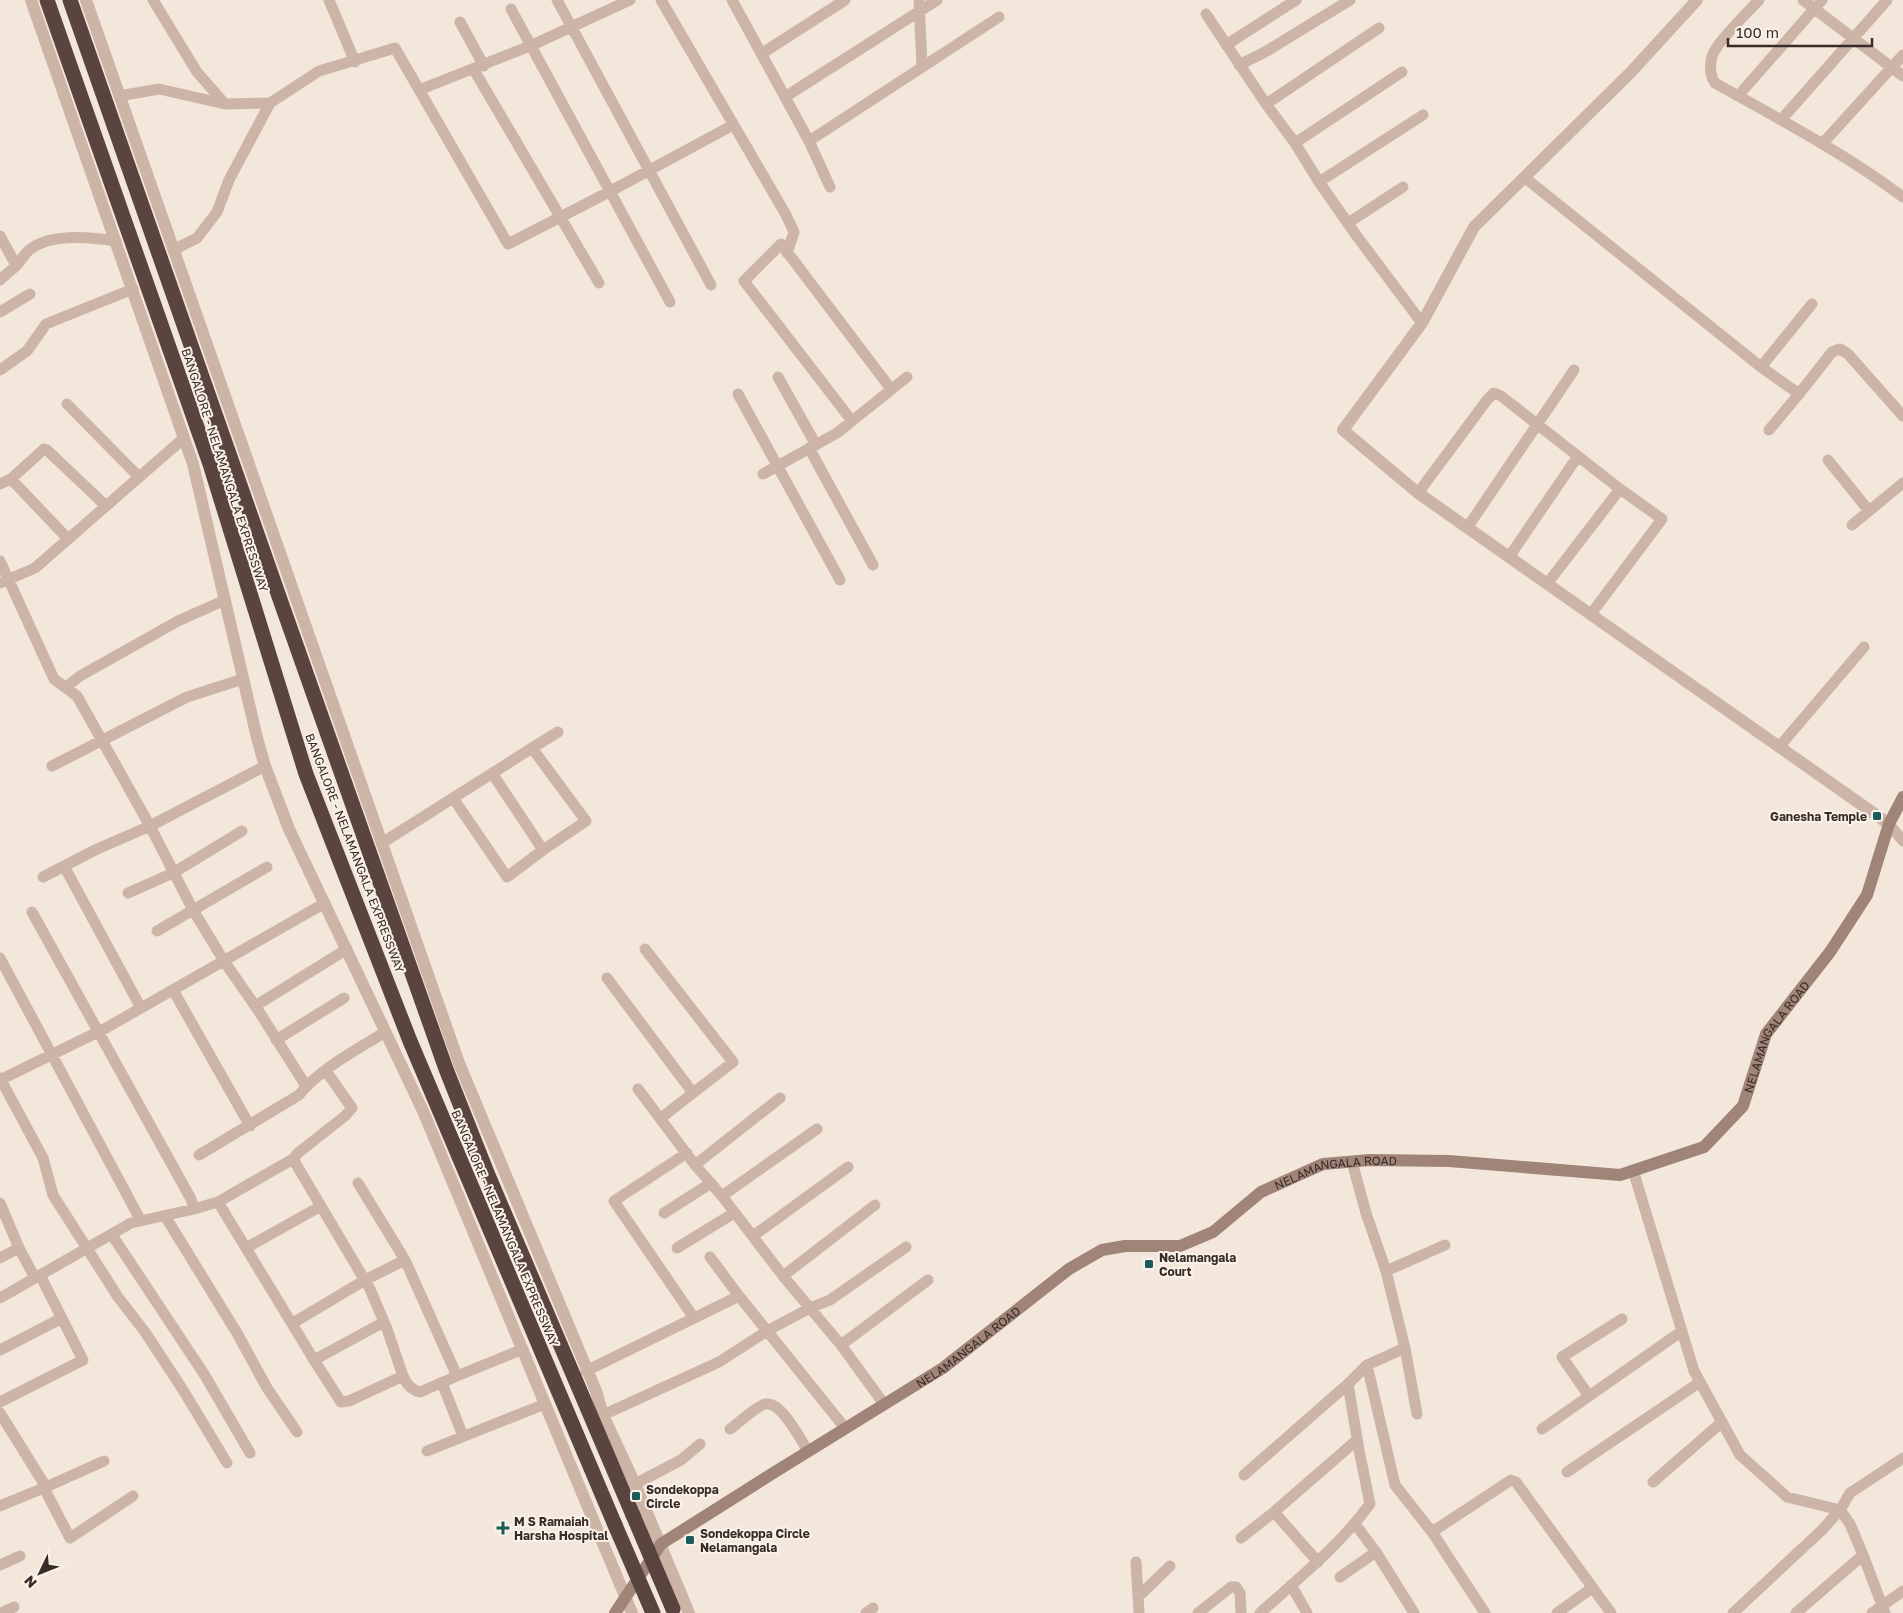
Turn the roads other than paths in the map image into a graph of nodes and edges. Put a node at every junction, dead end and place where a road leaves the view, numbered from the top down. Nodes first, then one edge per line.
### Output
1 (31, 0) edge
2 (47, 0) edge
3 (70, 0) edge
4 (86, 0) edge
5 (153, 0) edge
6 (329, 0) edge
7 (557, 0) edge
8 (630, 0) edge
9 (661, 0) edge
10 (732, 0) edge
11 (845, 0) edge
12 (937, 0) edge
13 (1296, 0) edge
14 (1350, 0) edge
15 (1697, 0) edge
16 (1759, 0) edge
17 (1803, 0) edge
18 (1887, 0) edge
19 (1818, 4) edge
20 (919, 6) edge
21 (511, 9) dead end
22 (1206, 14) dead end
23 (999, 17) dead end
24 (460, 22) dead end
25 (572, 28) junction
26 (1379, 28) dead end
27 (1853, 38) junction
28 (1226, 45) junction
29 (530, 46) junction
30 (761, 54) junction
31 (1903, 55) edge
32 (355, 62) junction
33 (1239, 65) junction
34 (922, 67) junction
35 (479, 68) junction
36 (1892, 68) junction
37 (1402, 72) dead end
38 (1903, 76) edge
39 (419, 90) junction
40 (119, 96) junction
41 (1738, 96) junction
42 (784, 97) junction
43 (270, 103) junction
44 (224, 104) junction
45 (1266, 104) junction
46 (1423, 115) dead end
47 (1781, 120) junction
48 (733, 125) junction
49 (809, 142) junction
50 (1295, 143) junction
51 (1823, 143) junction
52 (650, 169) junction
53 (1524, 177) junction
54 (1319, 182) junction
55 (830, 187) dead end
56 (1403, 187) dead end
57 (609, 192) junction
58 (1903, 197) edge
59 (560, 218) junction
60 (1348, 223) junction
61 (0, 236) edge
62 (116, 241) junction
63 (173, 250) junction
64 (787, 253) junction
65 (16, 265) junction
66 (0, 280) edge
67 (599, 283) dead end
68 (711, 285) dead end
69 (133, 289) junction
70 (30, 294) dead end
71 (670, 302) dead end
72 (1812, 304) dead end
73 (0, 311) edge
74 (1422, 323) junction
75 (1761, 367) junction
76 (0, 370) edge
77 (1574, 370) dead end
78 (907, 376) dead end
79 (778, 377) dead end
80 (891, 389) junction
81 (738, 394) dead end
82 (1798, 394) junction
83 (67, 404) dead end
84 (1903, 416) edge
85 (852, 421) junction
86 (1537, 424) junction
87 (1769, 430) dead end
88 (184, 438) junction
89 (813, 447) junction
90 (1578, 456) junction
91 (1828, 460) dead end
92 (778, 466) junction
93 (763, 474) dead end
94 (139, 477) junction
95 (5, 482) edge
96 (1903, 483) edge
97 (1620, 489) junction
98 (1418, 493) junction
99 (106, 506) junction
100 (1869, 511) junction
101 (1852, 525) dead end
102 (1467, 528) junction
103 (68, 539) junction
104 (1509, 557) junction
105 (0, 561) edge
106 (873, 565) dead end
107 (840, 580) dead end
108 (4, 581) edge
109 (1547, 584) junction
110 (225, 600) junction
111 (1591, 614) junction
112 (1864, 647) dead end
113 (243, 678) junction
114 (66, 687) junction
115 (558, 732) dead end
116 (100, 740) junction
117 (1779, 747) junction
118 (532, 748) junction
119 (52, 766) dead end
120 (265, 766) junction
121 (492, 773) junction
122 (1903, 797) edge
123 (453, 798) junction
124 (1889, 824) junction
125 (150, 826) junction
126 (242, 831) dead end
127 (1903, 841) edge
128 (382, 844) junction
129 (543, 850) junction
130 (64, 866) junction
131 (267, 867) dead end
132 (173, 873) junction
133 (44, 877) dead end
134 (128, 893) dead end
135 (325, 903) junction
136 (193, 910) junction
137 (32, 912) dead end
138 (157, 931) dead end
139 (347, 949) junction
140 (645, 949) dead end
141 (0, 958) edge
142 (224, 961) junction
143 (607, 978) dead end
144 (173, 990) junction
145 (344, 998) dead end
146 (255, 1006) junction
147 (141, 1008) junction
148 (98, 1032) junction
149 (385, 1032) junction
150 (276, 1040) junction
151 (52, 1055) junction
152 (326, 1071) junction
153 (0, 1079) edge
154 (306, 1086) junction
155 (638, 1089) dead end
156 (692, 1093) junction
157 (780, 1098) dead end
158 (660, 1118) junction
159 (250, 1126) junction
160 (817, 1128) dead end
161 (687, 1153) junction
162 (199, 1155) dead end
163 (293, 1159) junction
164 (1352, 1162) junction
165 (695, 1165) junction
166 (848, 1168) dead end
167 (1634, 1170) junction
168 (358, 1183) dead end
169 (711, 1183) junction
170 (722, 1196) junction
171 (218, 1202) junction
172 (0, 1203) edge
173 (321, 1206) junction
174 (875, 1206) dead end
175 (194, 1209) junction
176 (734, 1212) junction
177 (664, 1213) dead end
178 (165, 1216) junction
179 (3, 1218) edge
180 (141, 1221) junction
181 (112, 1234) junction
182 (752, 1236) junction
183 (1445, 1245) dead end
184 (906, 1247) dead end
185 (19, 1248) junction
186 (246, 1248) junction
187 (677, 1248) dead end
188 (88, 1249) junction
189 (710, 1257) dead end
190 (0, 1258) edge
191 (405, 1260) junction
192 (1386, 1271) junction
193 (782, 1276) junction
194 (37, 1277) junction
195 (366, 1280) junction
196 (928, 1280) dead end
197 (740, 1296) junction
198 (0, 1298) edge
199 (810, 1308) junction
200 (62, 1318) junction
201 (694, 1318) junction
202 (1622, 1319) dead end
203 (384, 1322) junction
204 (293, 1323) junction
205 (767, 1331) junction
206 (1682, 1331) junction
207 (841, 1345) junction
208 (1405, 1348) junction
209 (522, 1349) junction
210 (0, 1350) edge
211 (314, 1360) junction
212 (1367, 1365) junction
213 (586, 1371) junction
214 (403, 1376) junction
215 (457, 1376) junction
216 (1700, 1382) junction
217 (442, 1383) junction
218 (1348, 1384) junction
219 (1588, 1396) junction
220 (0, 1402) edge
221 (545, 1404) junction
222 (884, 1404) junction
223 (0, 1413) edge
224 (1417, 1414) dead end
225 (603, 1415) junction
226 (1722, 1422) junction
227 (845, 1428) junction
228 (730, 1429) dead end
229 (1542, 1429) dead end
230 (297, 1432) dead end
231 (464, 1436) junction
232 (1357, 1440) junction
233 (700, 1444) dead end
234 (427, 1451) dead end
235 (808, 1451) junction
236 (250, 1453) dead end
237 (1903, 1458) edge
238 (104, 1461) dead end
239 (227, 1463) dead end
240 (1567, 1472) dead end
241 (1244, 1475) dead end
242 (1653, 1482) dead end
243 (635, 1484) junction
244 (45, 1487) junction
245 (133, 1496) dead end
246 (0, 1506) edge
247 (1840, 1510) junction
248 (1274, 1512) junction
249 (1355, 1524) junction
250 (1432, 1532) junction
251 (1241, 1538) dead end
252 (661, 1544) junction
253 (1376, 1552) junction
254 (1863, 1555) junction
255 (20, 1556) dead end
256 (1136, 1562) dead end
257 (1318, 1562) junction
258 (0, 1565) edge
259 (1170, 1566) dead end
260 (1340, 1577) dead end
261 (1290, 1585) junction
262 (1592, 1588) junction
263 (1903, 1590) edge
264 (1138, 1597) junction
265 (626, 1599) junction
266 (14, 1607) dead end
267 (1883, 1609) edge
268 (674, 1611) edge
269 (1, 1613) edge
270 (615, 1613) edge
271 (632, 1613) edge
272 (653, 1613) edge
273 (689, 1613) edge
274 (1139, 1613) edge
275 (1198, 1613) edge
276 (1242, 1613) edge
277 (1260, 1613) edge
278 (1307, 1613) edge
279 (1414, 1613) edge
280 (1485, 1613) edge
281 (1557, 1613) edge
282 (1610, 1613) edge
283 (1733, 1613) edge
284 (1796, 1613) edge
285 (1872, 1613) edge

1 - 62 street
2 - 272 highway, BANGALORE - NELAMANGALA EXPRESSWAY, bridge
3 - 268 highway, BANGALORE - NELAMANGALA EXPRESSWAY, bridge
4 - 40 street
5 - 44 street
6 - 32 street
7 - 25 street
8 - 25 street
9 - 48 street
10 - 30 street
11 - 30 street
12 - 20 street
13 - 28 street
14 - 33 street
15 - 53 street
16 - 41 street
17 - 19 street
18 - 27 street
19 - 27 street
19 - 41 street
20 - 34 street
20 - 42 street
21 - 29 street
22 - 28 street
23 - 34 street
24 - 35 street
25 - 29 street
25 - 52 street
26 - 45 street
27 - 36 street
27 - 47 street
28 - 33 street
29 - 35 street
29 - 57 street
30 - 42 street
31 - 36 street
32 - 39 street
32 - 43 street
33 - 45 street
34 - 49 street
35 - 39 street
35 - 59 street
36 - 38 street
36 - 51 street
37 - 50 street
39 - 59 street
40 - 44 street
40 - 63 street
41 - 47 street
42 - 49 street
43 - 44 street
43 - 63 street
45 - 50 street
46 - 54 street
47 - 51 street
48 - 52 street
48 - 64 street
49 - 55 street
50 - 54 street
51 - 58 street
52 - 57 street
52 - 68 street
53 - 74 street
53 - 75 street
54 - 60 street
56 - 60 street
57 - 59 street
57 - 71 street
59 - 67 street
60 - 74 street
61 - 65 street
62 - 65 street
62 - 69 street
63 - 128 street
64 - 80 street
64 - 85 street
65 - 66 street
69 - 76 street
69 - 88 street
70 - 73 street
72 - 75 street
74 - 98 street
75 - 82 street
77 - 86 street
78 - 80 street
79 - 89 street
80 - 85 street
81 - 92 street
82 - 84 street
82 - 87 street
83 - 94 street
85 - 89 street
86 - 90 street
86 - 98 street
86 - 102 street
88 - 94 street
88 - 110 street
89 - 92 street
89 - 106 street
90 - 97 street
90 - 104 street
91 - 100 street
92 - 93 street
92 - 107 street
94 - 99 street
95 - 99 street
95 - 103 street
96 - 100 street
97 - 109 street
97 - 111 street
98 - 102 street
99 - 103 street
100 - 101 street
102 - 104 street
103 - 108 street
104 - 109 street
105 - 108 street
108 - 114 street
109 - 111 street
110 - 113 street
110 - 114 street
111 - 117 street
112 - 117 street
113 - 116 street
113 - 120 street
114 - 116 street
115 - 118 street
116 - 119 street
116 - 125 street
117 - 124 street
118 - 121 street
118 - 129 street
120 - 125 street
120 - 135 street
121 - 123 street
121 - 129 street
122 - 124 main road, NELAMANGALA ROAD
123 - 128 street
123 - 129 street
124 - 127 street
124 - 167 main road, NELAMANGALA ROAD
125 - 130 street
125 - 132 street
126 - 132 street
128 - 213 street
130 - 133 street
130 - 147 street
131 - 136 street
132 - 134 street
132 - 136 street
135 - 139 street
135 - 142 street
136 - 138 street
136 - 142 street
137 - 148 street
139 - 146 street
139 - 149 street
140 - 156 street
141 - 151 street
142 - 144 street
142 - 146 street
143 - 156 street
144 - 147 street
144 - 159 street
145 - 150 street
146 - 150 street
147 - 148 street
148 - 151 street
148 - 175 street
149 - 152 street
149 - 209 street
150 - 154 street
151 - 153 street
151 - 180 street
152 - 154 street
152 - 163 street
153 - 188 street
154 - 159 street
155 - 158 street
156 - 158 street
157 - 165 street
158 - 161 street
159 - 162 street
160 - 170 street
161 - 165 street
161 - 201 street
163 - 171 street
163 - 173 street
164 - 167 main road, NELAMANGALA ROAD
164 - 192 street
164 - 222 main road, NELAMANGALA ROAD
165 - 169 street
166 - 182 street
167 - 206 street
168 - 191 street
169 - 170 street
169 - 177 street
170 - 176 street
171 - 175 street
171 - 186 street
172 - 179 street
173 - 186 street
173 - 195 street
174 - 193 street
175 - 178 street
176 - 182 street
176 - 187 street
178 - 180 street
178 - 230 street
179 - 185 street
180 - 181 street
181 - 188 street
181 - 236 street
182 - 193 street
183 - 192 street
184 - 199 street
185 - 190 street
185 - 194 street
186 - 204 street
188 - 194 street
188 - 239 street
189 - 197 street
191 - 195 street
191 - 215 street
192 - 208 street
193 - 199 street
194 - 198 street
194 - 200 street
195 - 203 street
195 - 204 street
196 - 207 street
197 - 201 street
197 - 205 street
199 - 205 street
199 - 207 street
200 - 210 street
200 - 220 street
201 - 213 street
202 - 219 street
203 - 211 street
203 - 214 street
204 - 211 street
205 - 225 street
205 - 227 street
206 - 216 street
206 - 219 street
207 - 222 street
208 - 212 street
208 - 224 street
209 - 215 street
209 - 221 street
211 - 214 street
212 - 218 street
212 - 250 street
213 - 225 street
214 - 217 street
215 - 217 street
216 - 226 street
216 - 240 street
217 - 231 street
218 - 232 street
218 - 241 street
219 - 229 street
221 - 231 street
221 - 265 street
222 - 227 main road, NELAMANGALA ROAD
223 - 244 street
225 - 243 street
226 - 242 street
226 - 247 street
227 - 235 main road, NELAMANGALA ROAD
228 - 235 street
231 - 234 street
232 - 248 street
232 - 249 street
233 - 243 street
235 - 252 main road, NELAMANGALA ROAD
237 - 247 street
238 - 244 street
243 - 252 street
244 - 245 street
244 - 246 street
247 - 254 street
247 - 283 street
248 - 251 street
248 - 257 street
249 - 253 street
249 - 257 street
250 - 262 street
250 - 280 street
252 - 265 main road
252 - 273 street
253 - 260 street
253 - 279 street
254 - 267 street
254 - 284 street
255 - 258 street
256 - 264 street
257 - 261 street
259 - 264 street
261 - 277 street
261 - 278 street
262 - 281 street
262 - 282 street
263 - 267 street
264 - 274 street
265 - 270 main road
265 - 271 street
266 - 269 street
267 - 285 street
275 - 276 street

